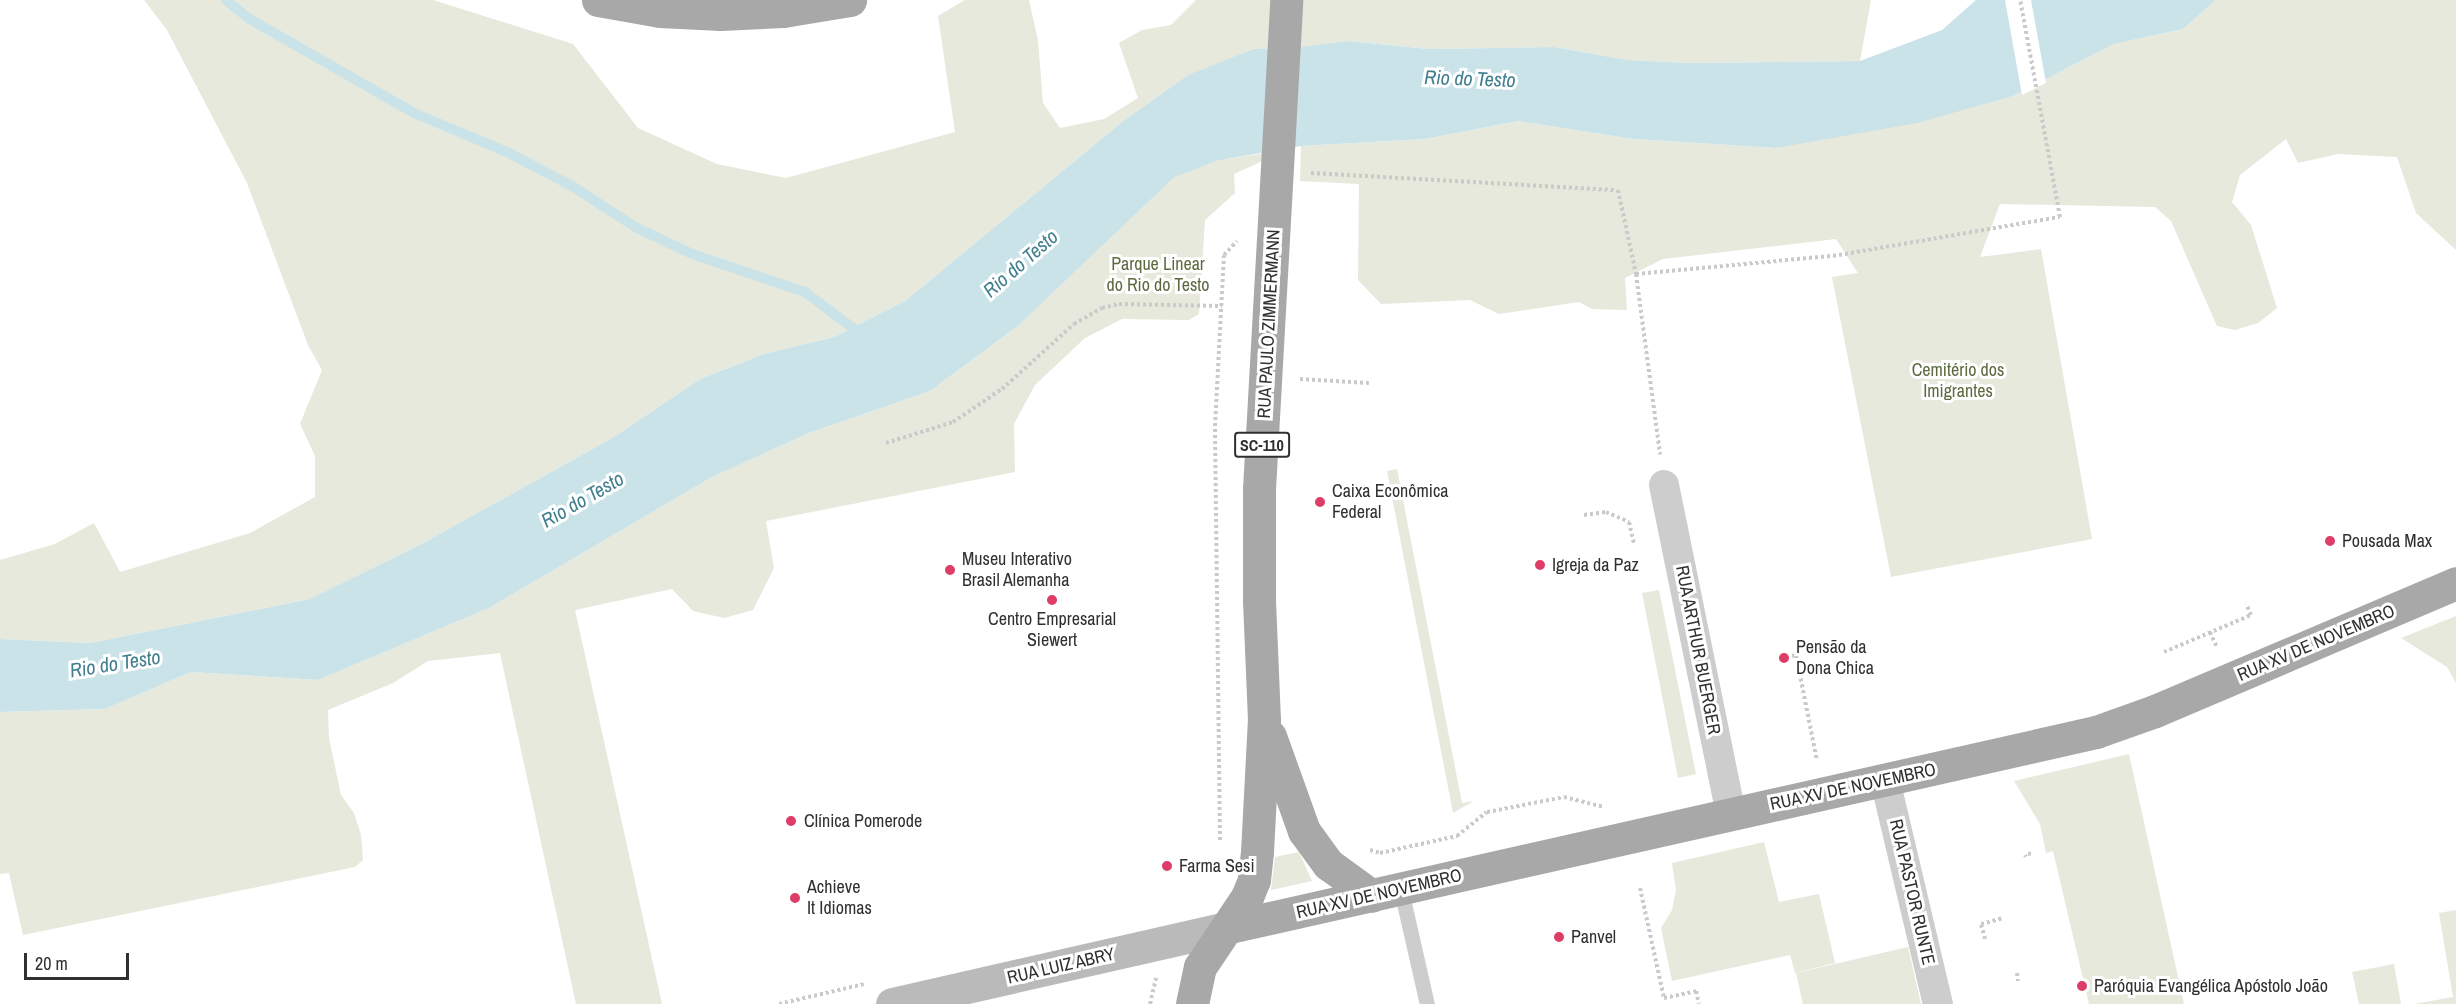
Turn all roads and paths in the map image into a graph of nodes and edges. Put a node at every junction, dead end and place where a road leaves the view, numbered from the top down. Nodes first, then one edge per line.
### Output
1 (598, 0) edge
2 (850, 0) edge
3 (2020, 0) edge
4 (1286, 1) edge
5 (1278, 171) junction
6 (1636, 274) junction
7 (1221, 306) dead end
8 (1266, 377) junction
9 (1369, 383) dead end
10 (886, 443) dead end
11 (1664, 485) joint
12 (1584, 514) dead end
13 (1634, 544) dead end
14 (2456, 583) edge
15 (2246, 604) dead end
16 (2210, 632) junction
17 (2214, 641) dead end
18 (2164, 652) dead end
19 (1792, 656) dead end
20 (1264, 720) junction
21 (1819, 768) dead end
22 (1885, 780) junction
23 (1610, 808) dead end
24 (1731, 814) junction
25 (1312, 842) junction
26 (2034, 853) dead end
27 (2026, 856) dead end
28 (1640, 888) dead end
29 (1386, 893) junction
30 (2003, 918) dead end
31 (1230, 927) junction
32 (1985, 939) dead end
33 (2017, 973) dead end
34 (2018, 981) dead end
35 (892, 1004) edge
36 (1192, 1004) edge
37 (1427, 1004) edge
38 (1699, 1004) edge
39 (1938, 1004) edge

1 - 2 main road
3 - 6 path
4 - 5 main road, RUA PAULO ZIMMERMANN / SC-110
5 - 6 path
5 - 8 main road, RUA PAULO ZIMMERMANN / SC-110
6 - 11 path
7 - 10 path
8 - 9 path
8 - 20 main road, RUA PAULO ZIMMERMANN / SC-110
11 - 24 street, RUA ARTHUR BUERGER
12 - 13 path
14 - 22 main road, RUA XV DE NOVEMBRO
15 - 16 path
16 - 17 path
16 - 18 path
19 - 21 path
20 - 25 main road, RUA PAULO ZIMMERMANN
20 - 31 main road, RUA PAULO ZIMMERMANN
22 - 24 main road, RUA XV DE NOVEMBRO
22 - 39 street, RUA PASTOR RUNTE
23 - 25 path
24 - 29 main road, RUA XV DE NOVEMBRO
25 - 29 main road, RUA PAULO ZIMMERMANN
26 - 27 path
28 - 38 path
29 - 31 main road, RUA XV DE NOVEMBRO
29 - 37 lane
30 - 32 path
31 - 35 main road, RUA LUIZ ABRY
31 - 36 main road, RUA PAULO ZIMMERMANN
33 - 34 path

